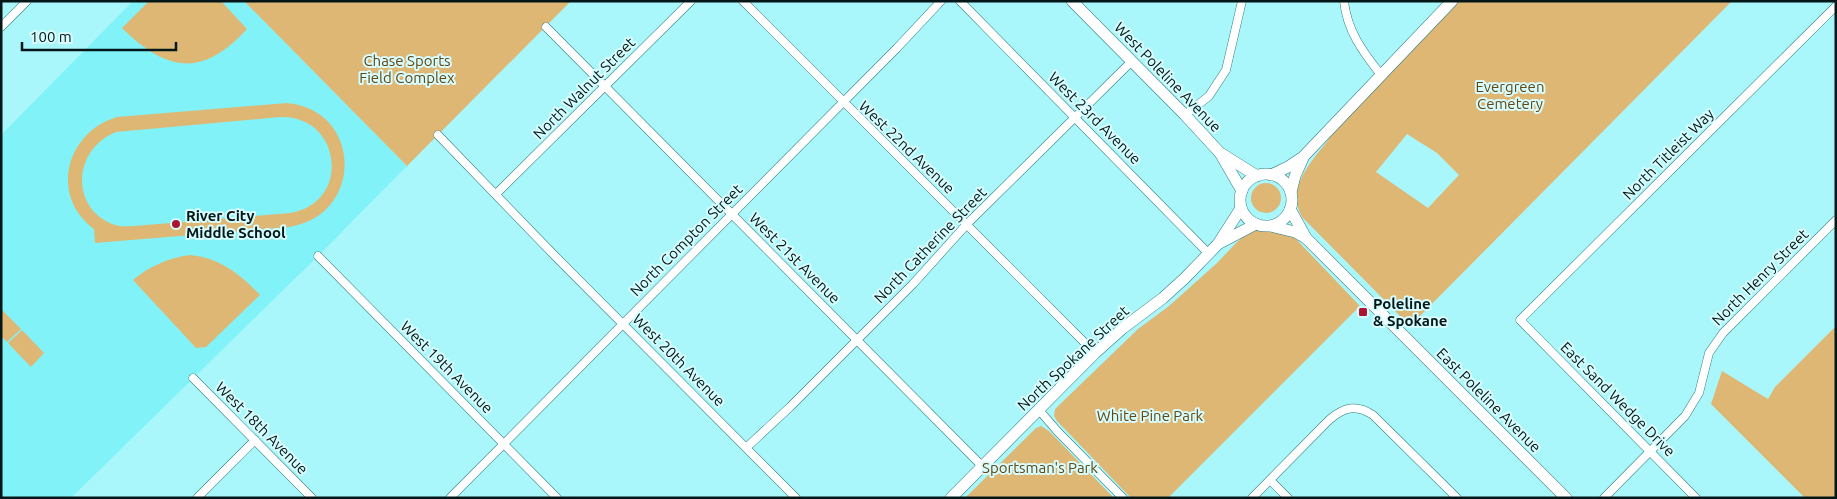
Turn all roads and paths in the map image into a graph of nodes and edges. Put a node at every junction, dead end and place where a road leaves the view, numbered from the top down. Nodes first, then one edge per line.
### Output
1 (27, 1) edge
2 (691, 1) edge
3 (743, 1) edge
4 (941, 1) edge
5 (960, 1) edge
6 (1072, 1) edge
7 (1242, 1) edge
8 (1344, 1) edge
9 (1452, 1) edge
10 (1836, 6) edge
11 (1, 27) edge
12 (546, 27) dead end
13 (1132, 61) junction
14 (1381, 75) junction
15 (605, 86) junction
16 (843, 103) junction
17 (1185, 115) junction
18 (1075, 117) junction
19 (438, 135) dead end
20 (1220, 152) junction
21 (1303, 157) junction
22 (1271, 175) junction
23 (1256, 176) junction
24 (1242, 191) junction
25 (1291, 192) junction
26 (496, 194) junction
27 (1241, 208) junction
28 (1290, 209) junction
29 (732, 214) junction
30 (1836, 220) edge
31 (967, 224) junction
32 (1256, 224) junction
33 (1271, 226) junction
34 (1306, 238) junction
35 (1218, 244) junction
36 (1209, 254) junction
37 (318, 256) dead end
38 (1520, 320) joint
39 (623, 323) junction
40 (857, 340) junction
41 (1095, 354) junction
42 (193, 378) dead end
43 (1039, 410) junction
44 (255, 440) junction
45 (504, 444) junction
46 (747, 447) junction
47 (1651, 452) junction
48 (982, 466) junction
49 (1270, 480) junction
50 (197, 498) edge
51 (312, 498) edge
52 (450, 498) edge
53 (557, 498) edge
54 (796, 498) edge
55 (951, 498) edge
56 (1123, 498) edge
57 (1252, 498) edge
58 (1288, 498) edge
59 (1457, 498) edge
60 (1566, 498) edge
61 (1604, 498) edge
62 (1696, 498) edge

1 - 11 street
2 - 15 street, North Walnut Street
3 - 16 street, West 22nd Avenue
4 - 16 street, North Compton Street
5 - 18 street, West 23rd Avenue
6 - 13 main road, West Poleline Avenue
7 - 17 street
8 - 14 street
9 - 14 main road
10 - 38 street, North Titleist Way
12 - 15 street, West 21st Avenue
13 - 17 main road, West Poleline Avenue
13 - 18 street, North Catherine Street
14 - 21 main road
15 - 26 street, North Walnut Street
15 - 29 street, West 21st Avenue
16 - 29 street, North Compton Street
16 - 31 street, West 22nd Avenue
17 - 20 main road, West Poleline Avenue
18 - 31 street, North Catherine Street
18 - 36 street, West 23rd Avenue
19 - 26 street, West 20th Avenue
20 - 23 main road, West Poleline Avenue
20 - 24 main road, West Poleline Avenue
21 - 22 main road
21 - 25 main road
22 - 23 main road
22 - 25 main road
23 - 24 main road
24 - 27 main road
25 - 28 main road
26 - 39 street, West 20th Avenue
27 - 32 main road
27 - 35 main road, North Spokane Street
28 - 33 main road
28 - 34 main road, East Poleline Avenue
29 - 39 street, North Compton Street
29 - 40 street, West 21st Avenue
30 - 47 street, North Henry Street
31 - 40 street, North Catherine Street
31 - 41 street, West 22nd Avenue
32 - 33 main road
32 - 35 main road, North Spokane Street
33 - 34 main road, East Poleline Avenue
34 - 60 main road, East Poleline Avenue
35 - 36 main road, North Spokane Street
36 - 41 main road, North Spokane Street
37 - 45 street, West 19th Avenue
38 - 47 street, East Sand Wedge Drive
39 - 45 street, North Compton Street
39 - 46 street, West 20th Avenue
40 - 46 street, North Catherine Street
40 - 48 street, West 21st Avenue
41 - 43 main road, North Spokane Street
42 - 44 street, West 18th Avenue
43 - 48 main road, North Spokane Street
43 - 56 street
44 - 50 street
44 - 51 street, West 18th Avenue
45 - 52 street, North Compton Street
45 - 53 street, West 19th Avenue
46 - 54 street, West 20th Avenue
47 - 61 street, North Henry Street
47 - 62 street, East Sand Wedge Drive
48 - 55 main road, North Spokane Street
49 - 57 street
49 - 58 street
49 - 59 street

